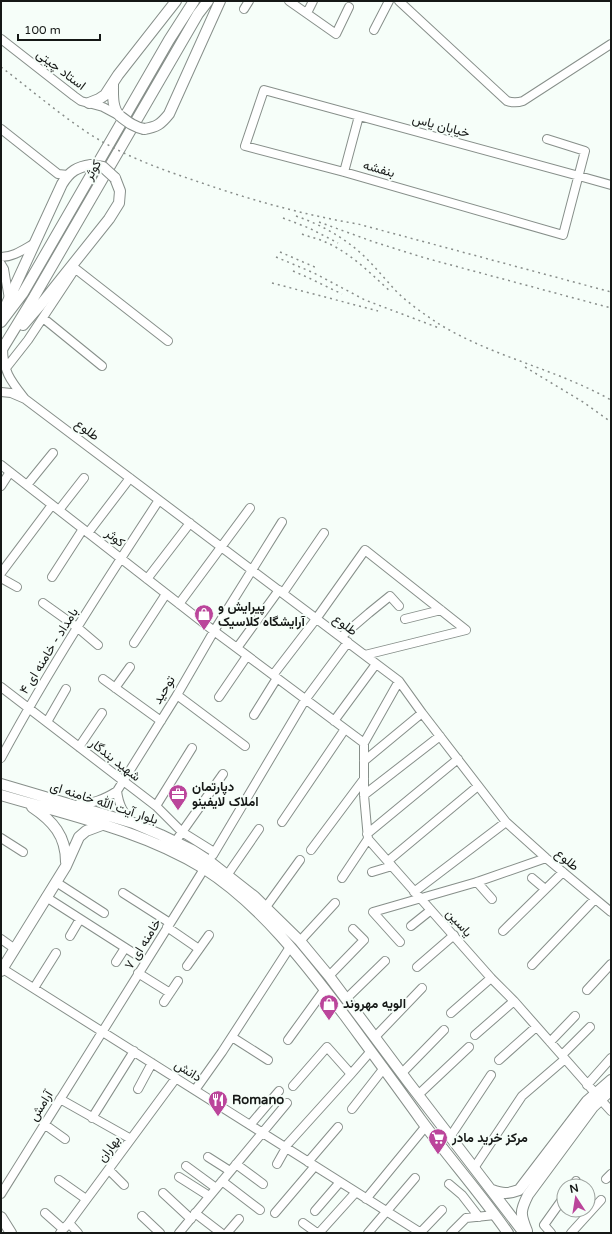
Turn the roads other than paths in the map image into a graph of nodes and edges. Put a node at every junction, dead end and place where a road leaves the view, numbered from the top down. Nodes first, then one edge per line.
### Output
1 (176, 1) edge
2 (194, 1) edge
3 (208, 1) edge
4 (220, 1) edge
5 (249, 1) edge
6 (288, 1) edge
7 (313, 1) edge
8 (389, 1) edge
9 (399, 1) edge
10 (349, 7) dead end
11 (244, 9) dead end
12 (307, 13) junction
13 (374, 30) dead end
14 (1, 40) edge
15 (611, 44) edge
16 (113, 84) junction
17 (264, 90) joint
18 (89, 103) junction
19 (119, 116) junction
20 (360, 116) junction
21 (1, 129) edge
22 (547, 140) dead end
23 (344, 172) junction
24 (68, 174) junction
25 (579, 176) junction
26 (611, 185) edge
27 (35, 243) junction
28 (1, 257) edge
29 (1, 264) edge
30 (74, 268) junction
31 (6, 279) junction
32 (1, 287) edge
33 (9, 299) junction
34 (1, 315) edge
35 (43, 318) junction
36 (1, 322) edge
37 (168, 341) dead end
38 (3, 348) edge
39 (102, 366) dead end
40 (6, 368) junction
41 (1, 392) edge
42 (25, 399) junction
43 (53, 453) dead end
44 (1, 465) edge
45 (10, 472) junction
46 (84, 478) dead end
47 (130, 478) junction
48 (27, 485) junction
49 (1, 486) edge
50 (159, 500) junction
51 (52, 505) junction
52 (250, 508) dead end
53 (59, 510) junction
54 (282, 522) dead end
55 (190, 523) junction
56 (86, 531) junction
57 (324, 533) dead end
58 (221, 547) junction
59 (121, 558) junction
60 (252, 570) junction
61 (1, 573) edge
62 (52, 577) dead end
63 (1, 578) edge
64 (147, 579) junction
65 (16, 587) dead end
66 (281, 592) junction
67 (166, 594) junction
68 (43, 603) dead end
69 (179, 604) junction
70 (399, 606) dead end
71 (441, 610) junction
72 (316, 619) junction
73 (405, 619) dead end
74 (78, 628) junction
75 (214, 631) junction
76 (344, 640) junction
77 (134, 643) dead end
78 (98, 645) dead end
79 (237, 648) junction
80 (365, 655) junction
81 (247, 656) junction
82 (376, 664) junction
83 (130, 667) dead end
84 (275, 677) junction
85 (103, 679) dead end
86 (399, 681) junction
87 (1, 687) edge
88 (115, 688) junction
89 (66, 689) dead end
90 (176, 695) junction
91 (219, 697) dead end
92 (305, 700) junction
93 (28, 708) junction
94 (102, 713) dead end
95 (422, 713) junction
96 (254, 715) dead end
97 (334, 720) junction
98 (160, 721) junction
99 (47, 722) junction
100 (345, 729) junction
101 (440, 736) junction
102 (364, 743) junction
103 (245, 746) dead end
104 (79, 747) junction
105 (192, 748) dead end
106 (1, 758) edge
107 (458, 759) junction
108 (364, 760) junction
109 (222, 774) dead end
110 (364, 779) junction
111 (123, 781) junction
112 (1, 784) edge
113 (478, 786) junction
114 (117, 791) junction
115 (1, 795) edge
116 (364, 795) junction
117 (26, 802) junction
118 (74, 806) junction
119 (156, 806) junction
120 (282, 822) dead end
121 (506, 822) junction
122 (133, 824) junction
123 (102, 825) junction
124 (259, 829) dead end
125 (182, 832) junction
126 (367, 836) junction
127 (1, 838) edge
128 (175, 842) junction
129 (311, 850) dead end
130 (23, 852) dead end
131 (214, 852) junction
132 (546, 858) junction
133 (300, 860) dead end
134 (390, 863) junction
135 (207, 865) junction
136 (66, 866) junction
137 (372, 872) dead end
138 (563, 872) junction
139 (228, 874) junction
140 (342, 878) dead end
141 (532, 878) dead end
142 (56, 882) junction
143 (477, 882) junction
144 (545, 889) junction
145 (414, 892) junction
146 (123, 893) dead end
147 (46, 897) junction
148 (421, 899) junction
149 (492, 899) dead end
150 (595, 899) junction
151 (335, 903) dead end
152 (266, 907) junction
153 (431, 910) junction
154 (611, 912) edge
155 (104, 913) dead end
156 (80, 919) junction
157 (168, 925) junction
158 (411, 926) dead end
159 (353, 928) dead end
160 (503, 931) dead end
161 (209, 935) dead end
162 (454, 935) junction
163 (70, 936) dead end
164 (1, 939) edge
165 (300, 941) junction
166 (400, 942) dead end
167 (290, 947) junction
168 (125, 948) junction
169 (15, 949) junction
170 (199, 949) junction
171 (56, 953) dead end
172 (146, 961) junction
173 (385, 961) dead end
174 (116, 962) dead end
175 (611, 964) edge
176 (532, 965) dead end
177 (187, 966) dead end
178 (417, 967) dead end
179 (2, 970) edge
180 (138, 973) junction
181 (329, 976) junction
182 (491, 978) junction
183 (178, 981) dead end
184 (34, 988) junction
185 (422, 988) dead end
186 (325, 989) junction
187 (587, 990) dead end
188 (170, 993) junction
189 (346, 999) junction
190 (514, 1001) junction
191 (164, 1002) dead end
192 (451, 1013) dead end
193 (575, 1016) dead end
194 (536, 1027) junction
195 (590, 1027) dead end
196 (444, 1030) dead end
197 (102, 1031) junction
198 (475, 1035) dead end
199 (232, 1037) junction
200 (375, 1037) junction
201 (288, 1040) dead end
202 (550, 1042) junction
203 (469, 1047) dead end
204 (134, 1051) junction
205 (370, 1051) junction
206 (564, 1057) junction
207 (611, 1058) edge
208 (268, 1060) dead end
209 (499, 1060) dead end
210 (152, 1063) junction
211 (384, 1068) junction
212 (402, 1073) junction
213 (351, 1074) junction
214 (491, 1075) dead end
215 (176, 1078) junction
216 (611, 1080) edge
217 (409, 1083) junction
218 (587, 1085) junction
219 (293, 1086) dead end
220 (138, 1089) dead end
221 (195, 1090) junction
222 (400, 1090) junction
223 (611, 1090) edge
224 (279, 1091) dead end
225 (418, 1094) junction
226 (598, 1097) junction
227 (60, 1099) junction
228 (288, 1103) dead end
229 (352, 1109) dead end
230 (611, 1111) edge
231 (92, 1118) junction
232 (44, 1124) junction
233 (250, 1125) junction
234 (426, 1126) junction
235 (338, 1127) dead end
236 (262, 1133) junction
237 (450, 1137) junction
238 (65, 1139) dead end
239 (131, 1139) junction
240 (286, 1147) junction
241 (208, 1157) dead end
242 (236, 1164) junction
243 (277, 1164) dead end
244 (311, 1164) junction
245 (186, 1166) dead end
246 (474, 1168) junction
247 (109, 1170) junction
248 (230, 1171) junction
249 (179, 1177) dead end
250 (415, 1178) dead end
251 (59, 1180) dead end
252 (340, 1182) junction
253 (219, 1184) junction
254 (263, 1184) dead end
255 (449, 1184) dead end
256 (124, 1185) dead end
257 (492, 1190) junction
258 (356, 1192) junction
259 (163, 1193) dead end
260 (1, 1194) edge
261 (209, 1196) junction
262 (366, 1198) junction
263 (86, 1199) junction
264 (601, 1200) dead end
265 (556, 1209) edge
266 (260, 1210) dead end
267 (442, 1210) dead end
268 (315, 1211) dead end
269 (386, 1211) junction
270 (45, 1213) dead end
271 (275, 1213) dead end
272 (495, 1215) junction
273 (142, 1216) dead end
274 (193, 1216) junction
275 (1, 1217) edge
276 (479, 1218) junction
277 (239, 1219) dead end
278 (303, 1223) dead end
279 (64, 1228) edge
280 (11, 1233) edge
281 (78, 1233) edge
282 (160, 1233) edge
283 (179, 1233) edge
284 (221, 1233) edge
285 (227, 1233) edge
286 (318, 1233) edge
287 (368, 1233) edge
288 (420, 1233) edge
289 (451, 1233) edge
290 (508, 1233) edge
291 (524, 1233) edge
292 (528, 1233) edge
293 (550, 1233) edge
294 (571, 1233) edge

1 - 16 main road
2 - 36 main road, کوثر
3 - 38 main road, کوثر
4 - 19 main road, bridge
5 - 11 street
6 - 12 street
7 - 12 street
8 - 13 street
9 - 15 street
10 - 12 street
14 - 18 street, استاد چیتی
16 - 18 main road
16 - 19 main road
17 - 20 street, خیابان یاس
17 - 23 street, بنفشه
18 - 19 street, استاد چیتی
20 - 23 street
20 - 25 street, خیابان یاس
21 - 24 street
22 - 25 street
23 - 25 street, بنفشه
24 - 27 main road
24 - 30 main road, bridge
25 - 26 street, خیابان یاس
27 - 28 street
27 - 33 main road
29 - 31 street
30 - 35 street
30 - 37 street
30 - 38 main road
31 - 32 street
31 - 33 street
33 - 34 main road
35 - 39 street
35 - 40 street
38 - 40 street
40 - 42 street
41 - 42 street
42 - 47 street, طلوع
43 - 48 street
44 - 45 street, کوثر
45 - 48 street, کوثر
45 - 49 street
46 - 53 street
47 - 50 street, طلوع
47 - 56 street
48 - 51 street, کوثر
50 - 55 street, طلوع
50 - 59 street, بامداد - خامنه ای ۴
51 - 53 street, کوثر
51 - 61 street
52 - 58 street
53 - 56 street, کوثر
54 - 60 street, توحید
55 - 58 street, طلوع
55 - 64 street
56 - 59 street, کوثر
56 - 62 street
57 - 66 street
58 - 60 street, طلوع
58 - 69 street
59 - 64 street, کوثر
59 - 74 street, بامداد - خامنه ای ۴
60 - 66 street, طلوع
60 - 75 street, توحید
63 - 65 street
64 - 67 street, کوثر
66 - 72 street, طلوع
66 - 79 street
67 - 69 street, کوثر
67 - 77 street
68 - 74 street
69 - 75 street, کوثر
70 - 76 street, خامنه ای ۷
71 - 72 street
71 - 73 street
71 - 80 street
72 - 76 street, طلوع
72 - 84 street
74 - 78 street
74 - 93 street, بامداد - خامنه ای ۴
75 - 79 street, کوثر
75 - 90 street, توحید
76 - 80 street, طلوع
76 - 92 street, خامنه ای ۷
79 - 81 street, کوثر
80 - 82 street, طلوع
81 - 84 street, کوثر
81 - 91 street
82 - 86 street, طلوع
82 - 97 street
83 - 88 street
84 - 92 street, کوثر
84 - 96 street
85 - 88 street
86 - 95 street, طلوع
86 - 102 street
87 - 93 street, شهید بندگار
88 - 98 street
89 - 99 street
90 - 98 street, توحید
90 - 103 street
92 - 97 street, کوثر
92 - 131 street, خامنه ای ۷
93 - 99 street, شهید بندگار
93 - 106 street, بامداد - خامنه ای ۴
94 - 104 street
95 - 101 street, طلوع
95 - 108 street
97 - 100 street, کوثر
98 - 111 street, توحید
99 - 104 street, شهید بندگار
100 - 102 street, کوثر
100 - 120 street
101 - 107 street, طلوع
101 - 116 street
102 - 108 street
104 - 111 street, شهید بندگار
105 - 119 street
107 - 113 street, طلوع
107 - 126 street
108 - 110 street
109 - 125 street
110 - 116 street
110 - 129 street
111 - 114 street, توحید
111 - 119 street, شهید بندگار
112 - 118 main road, بلوار آیت الله خامنه ای
113 - 121 street, طلوع
113 - 134 street
114 - 118 street
114 - 122 street
115 - 117 main road, بلوار آیت الله خامنه ای
116 - 126 street
117 - 123 main road, بلوار آیت الله خامنه ای
117 - 136 main road
118 - 122 main road, بلوار آیت الله خامنه ای
119 - 125 street, شهید بندگار
121 - 132 street, طلوع
121 - 145 street
122 - 128 main road, بلوار آیت الله خامنه ای
123 - 135 main road, بلوار آیت الله خامنه ای
123 - 136 main road
124 - 139 street
125 - 128 street
125 - 131 street, شهید بندگار
126 - 134 street, یاسین
126 - 140 street
127 - 130 street
128 - 135 main road, بلوار آیت الله خامنه ای
131 - 135 street, خامنه ای ۷
132 - 138 street, طلوع
132 - 143 street
133 - 152 street
134 - 137 street
134 - 145 street, یاسین
135 - 139 main road, بلوار آیت الله خامنه ای
135 - 157 street, خامنه ای ۷
135 - 167 main road, بلوار آیت الله خامنه ای
136 - 142 main road
138 - 144 street
138 - 150 street, طلوع
139 - 152 main road, بلوار آیت الله خامنه ای
141 - 144 street
142 - 147 main road
142 - 155 street
143 - 148 street
143 - 149 street
144 - 160 street
145 - 148 street, یاسین
146 - 157 street
147 - 156 street
147 - 169 main road
148 - 153 street, یاسین
148 - 166 street
150 - 154 street, طلوع
150 - 176 street
151 - 165 street
152 - 165 main road, بلوار آیت الله خامنه ای
153 - 158 street
153 - 162 street, یاسین
156 - 163 street
156 - 168 street
157 - 170 street
157 - 172 street, خامنه ای ۷
159 - 181 street
161 - 170 street
162 - 178 street
162 - 182 street, یاسین
164 - 169 street
165 - 181 main road, بلوار آیت الله خامنه ای
167 - 186 main road, بلوار آیت الله خامنه ای
167 - 199 street
168 - 172 street
168 - 174 street
169 - 179 main road
170 - 177 street
171 - 184 street
172 - 180 street, خامنه ای ۷
173 - 189 street
175 - 187 street
179 - 184 street, دانش
180 - 188 street
180 - 197 street, خامنه ای ۷
181 - 189 main road, بلوار آیت الله خامنه ای
182 - 190 street, یاسین
182 - 192 street
183 - 188 street
184 - 197 street, دانش
185 - 200 street
186 - 201 street
186 - 205 main road, بلوار آیت الله خامنه ای
188 - 191 street
189 - 200 main road, بلوار آیت الله خامنه ای
190 - 194 street, یاسین
190 - 198 street
193 - 202 street
194 - 202 street, یاسین
194 - 209 street
195 - 206 street
196 - 212 street
197 - 204 street, دانش
197 - 227 street, آرامش
199 - 208 street
199 - 221 street
200 - 212 main road, بلوار آیت الله خامنه ای
202 - 206 street, یاسین
203 - 225 street
204 - 210 street, دانش
204 - 231 street
205 - 211 main road, بلوار آیت الله خامنه ای
205 - 213 street
206 - 218 street, یاسین
206 - 246 street
207 - 218 street
210 - 215 street, دانش
210 - 220 street
211 - 222 main road, بلوار آیت الله خامنه ای
211 - 229 street
212 - 217 main road, بلوار آیت الله خامنه ای
213 - 219 street
213 - 240 street
214 - 237 street
215 - 221 street, دانش
215 - 239 street, بهاران
216 - 226 main road
217 - 222 main road
217 - 225 main road, بلوار آیت الله خامنه ای
218 - 226 street, یاسین
221 - 233 street, دانش
222 - 234 main road, بلوار آیت الله خامنه ای
223 - 226 main road
224 - 233 street
225 - 237 main road, بلوار آیت الله خامنه ای
226 - 230 street, یاسین
226 - 257 main road
226 - 292 main road
227 - 231 street
227 - 232 street, آرامش
228 - 236 street
231 - 239 street
232 - 238 street
232 - 260 street, آرامش
233 - 236 street, دانش
234 - 262 street
234 - 272 main road, بلوار آیت الله خامنه ای
235 - 244 street
236 - 240 street, دانش
236 - 242 street
237 - 246 main road, بلوار آیت الله خامنه ای
239 - 247 street, بهاران
240 - 243 street
240 - 244 street, دانش
241 - 248 street
242 - 248 street
242 - 254 street
244 - 252 street, دانش
244 - 271 street
245 - 253 street
246 - 257 main road, بلوار آیت الله خامنه ای
247 - 256 street
247 - 263 street, بهاران
248 - 253 street
249 - 261 street
250 - 269 street
251 - 263 street
252 - 258 street, دانش
252 - 268 street
253 - 261 street
253 - 266 street
255 - 276 street
257 - 291 main road, بلوار آیت الله خامنه ای
258 - 262 street, دانش
258 - 286 street
259 - 274 street
261 - 274 street
262 - 269 street, دانش
263 - 279 street, بهاران
264 - 294 street
265 - 293 street
267 - 288 street
269 - 287 street
269 - 288 street, دانش
270 - 279 street
272 - 276 street
272 - 290 main road, بلوار آیت الله خامنه ای
273 - 282 street
274 - 283 street
274 - 284 street
275 - 280 main road
276 - 289 street
277 - 285 street
278 - 286 street
279 - 281 street

